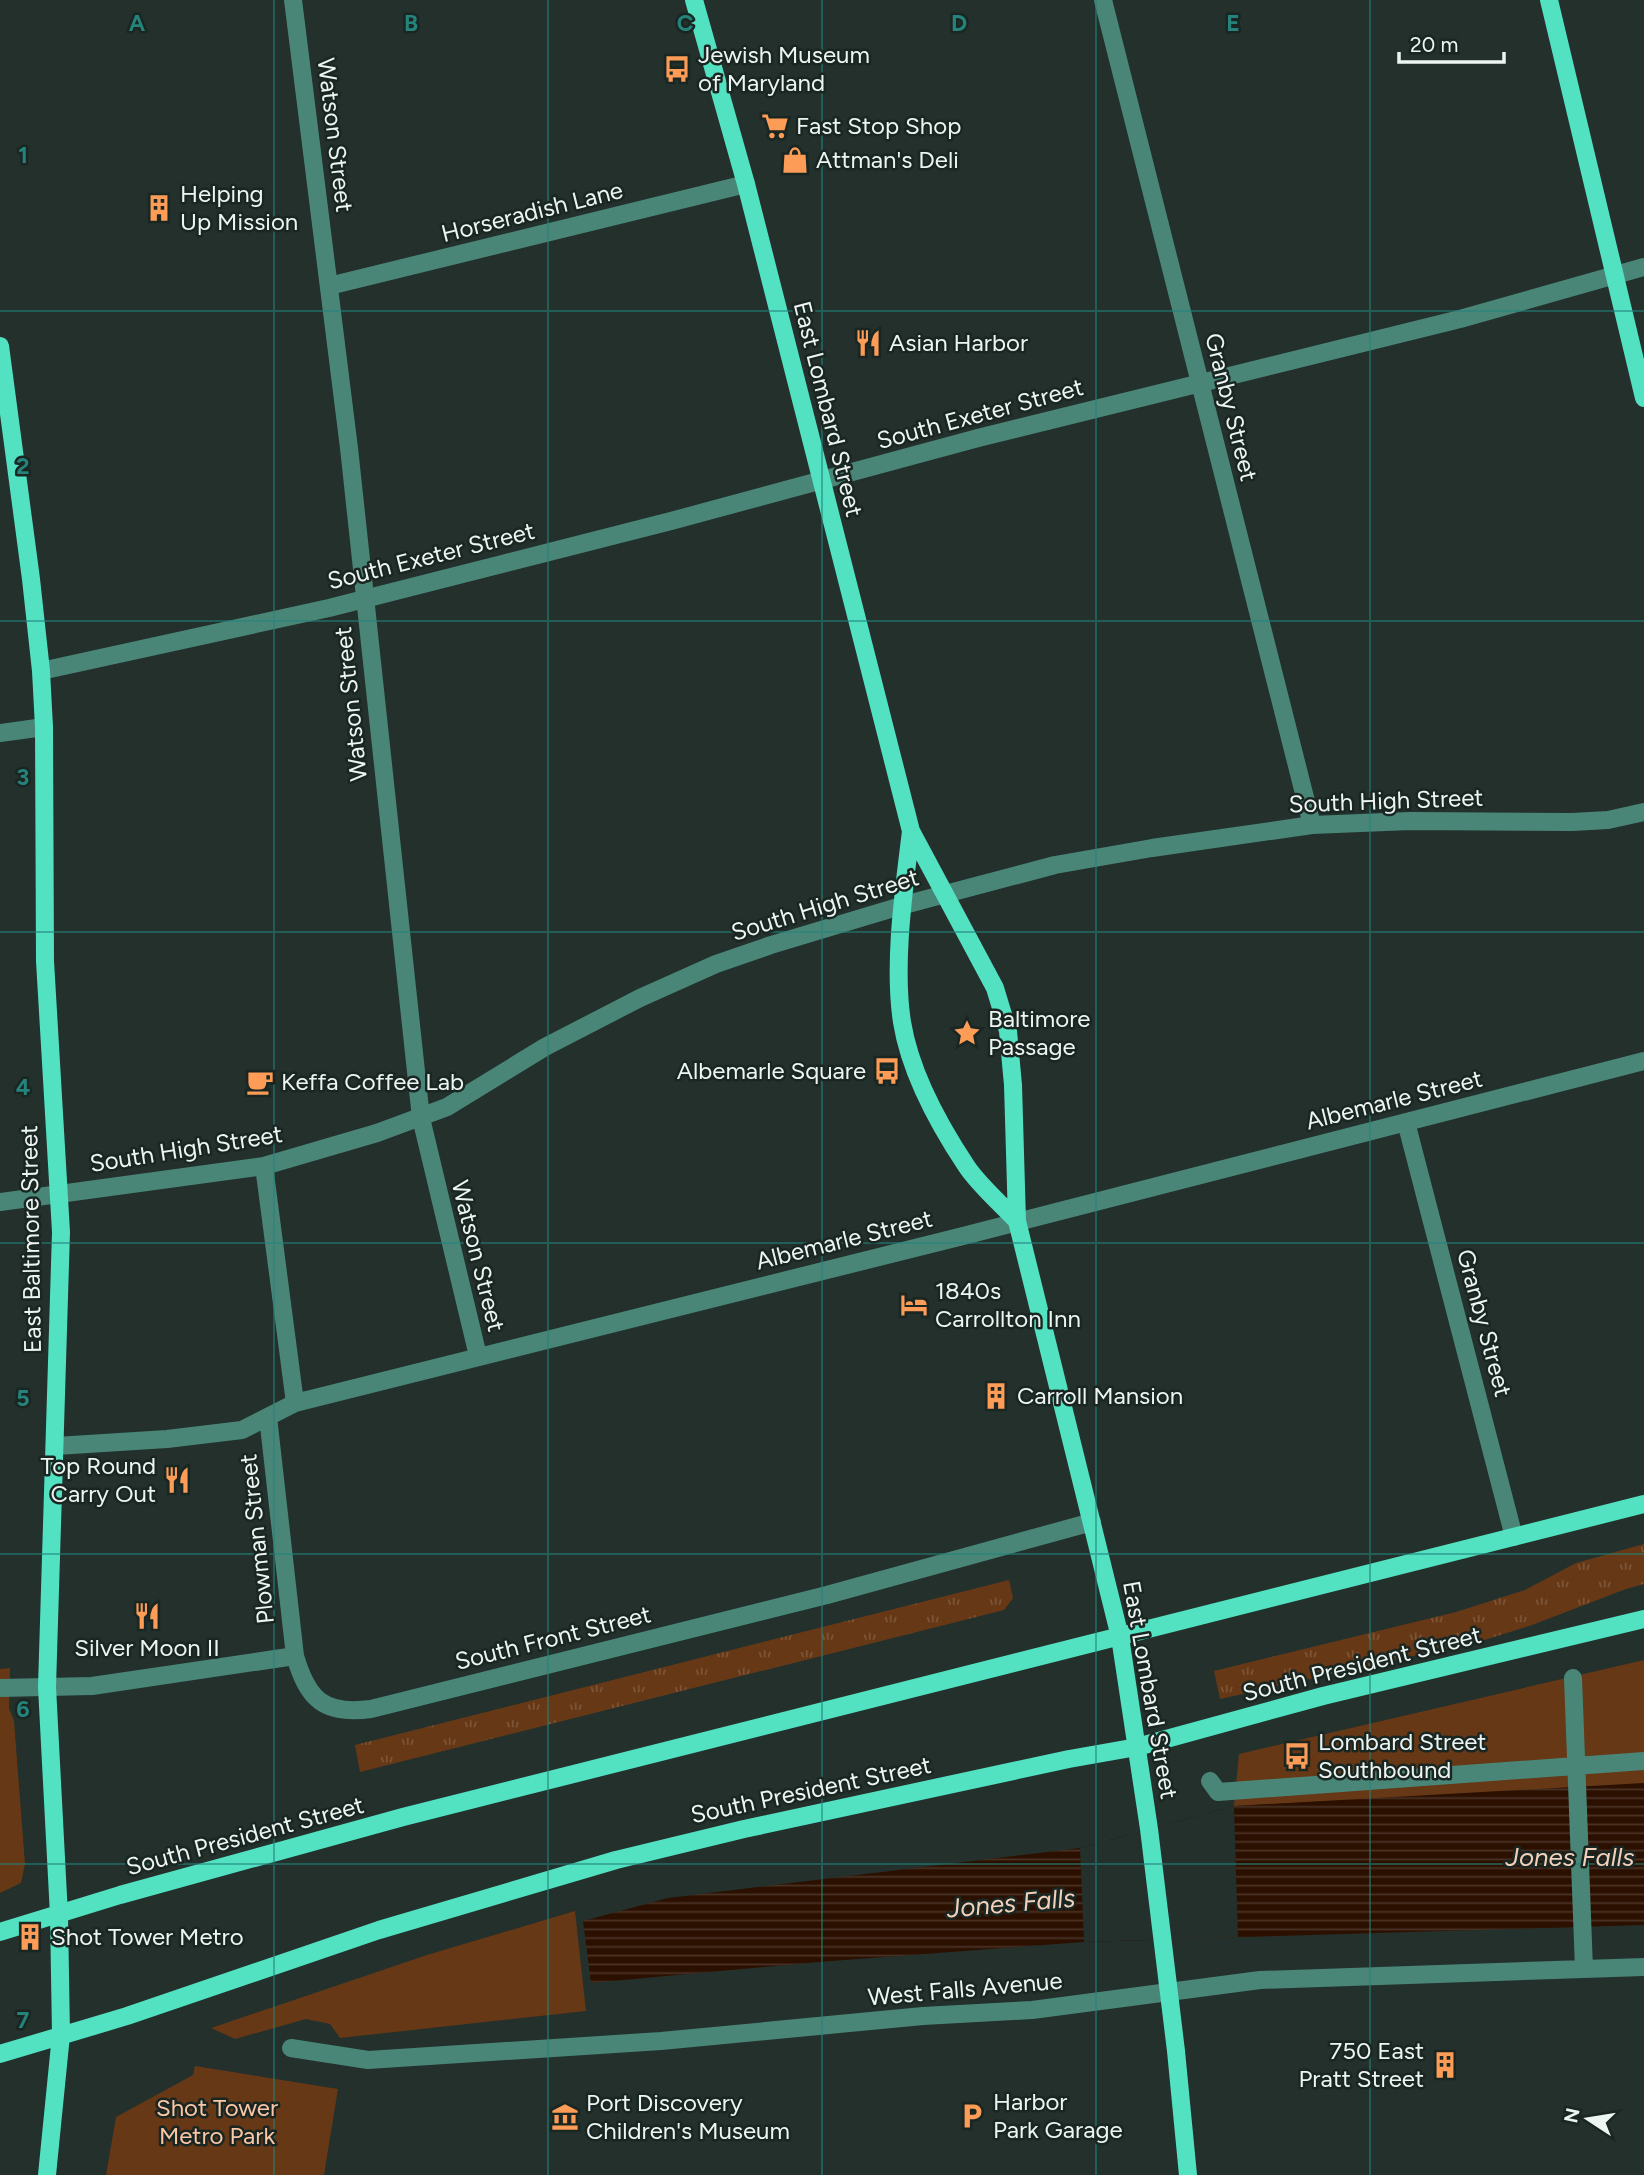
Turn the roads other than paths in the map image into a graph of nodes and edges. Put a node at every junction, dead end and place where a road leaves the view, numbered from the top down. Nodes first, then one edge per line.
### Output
1 (293, 0) edge
2 (694, 0) edge
3 (1103, 0) edge
4 (1549, 0) edge
5 (746, 184) junction
6 (1644, 267) edge
7 (1614, 275) junction
8 (329, 286) junction
9 (0, 346) edge
10 (1200, 382) junction
11 (1644, 398) edge
12 (821, 481) junction
13 (364, 598) junction
14 (41, 671) junction
15 (44, 727) junction
16 (0, 733) edge
17 (1644, 812) edge
18 (1312, 825) junction
19 (911, 831) junction
20 (946, 894) junction
21 (904, 905) junction
22 (1644, 1061) edge
23 (421, 1118) junction
24 (1406, 1122) junction
25 (264, 1166) junction
26 (59, 1193) junction
27 (0, 1202) edge
28 (1017, 1221) junction
29 (478, 1356) junction
30 (295, 1403) junction
31 (268, 1417) junction
32 (55, 1446) junction
33 (1644, 1504) edge
34 (1092, 1522) junction
35 (1514, 1537) junction
36 (1644, 1619) edge
37 (1120, 1637) junction
38 (295, 1656) junction
39 (1573, 1678) dead end
40 (47, 1687) junction
41 (0, 1688) edge
42 (1137, 1747) junction
43 (1644, 1761) edge
44 (1578, 1765) junction
45 (1210, 1781) dead end
46 (59, 1915) junction
47 (0, 1932) edge
48 (1644, 1967) edge
49 (1584, 1969) junction
50 (1169, 1993) junction
51 (61, 2035) junction
52 (291, 2048) dead end
53 (0, 2054) edge
54 (47, 2175) edge
55 (1188, 2175) edge

1 - 8 street, Watson Street
2 - 5 main road, East Lombard Street
3 - 10 street, Granby Street
4 - 7 main road
5 - 8 street, Horseradish Lane
5 - 12 main road, East Lombard Street
6 - 7 street, South Exeter Street
7 - 10 street, South Exeter Street
7 - 11 main road
8 - 13 street, Watson Street
9 - 14 main road, East Baltimore Street
10 - 12 street, South Exeter Street
10 - 18 street, Granby Street
12 - 13 street, South Exeter Street
12 - 19 main road, East Lombard Street
13 - 14 street, South Exeter Street
13 - 23 street, Watson Street
14 - 15 main road, East Baltimore Street
15 - 16 street
15 - 26 main road, East Baltimore Street
17 - 18 street, South High Street
18 - 20 street, South High Street
19 - 20 main road, East Lombard Street
19 - 21 main road, East Lombard Street
20 - 21 street, South High Street
20 - 28 main road, East Lombard Street
21 - 23 street, South High Street
21 - 28 main road, East Lombard Street
22 - 24 street, Albemarle Street
23 - 25 street, South High Street
23 - 29 street, Watson Street
24 - 28 street, Albemarle Street
24 - 35 street, Granby Street
25 - 26 street, South High Street
25 - 30 street
26 - 27 street, South High Street
26 - 32 main road, East Baltimore Street
28 - 29 street, Albemarle Street
28 - 34 main road, East Lombard Street
29 - 30 street, Albemarle Street
30 - 31 street, Albemarle Street
31 - 32 street, Albemarle Street
31 - 38 street, Plowman Street
32 - 40 main road, East Baltimore Street
33 - 35 main road, South President Street
34 - 37 main road, East Lombard Street
34 - 38 street, South Front Street
35 - 37 main road, South President Street
36 - 42 main road, South President Street
37 - 42 main road, East Lombard Street
37 - 46 main road, South President Street
38 - 40 street
39 - 44 street
40 - 41 street
40 - 46 main road, East Baltimore Street
42 - 50 main road, East Lombard Street
42 - 51 main road, South President Street
43 - 44 street
44 - 45 street
44 - 49 street
46 - 47 main road, South President Street
46 - 51 main road, East Baltimore Street
48 - 49 street, West Falls Avenue
49 - 50 street, West Falls Avenue
50 - 52 street, West Falls Avenue
50 - 55 main road, East Lombard Street
51 - 53 main road, South President Street
51 - 54 main road, East Baltimore Street

